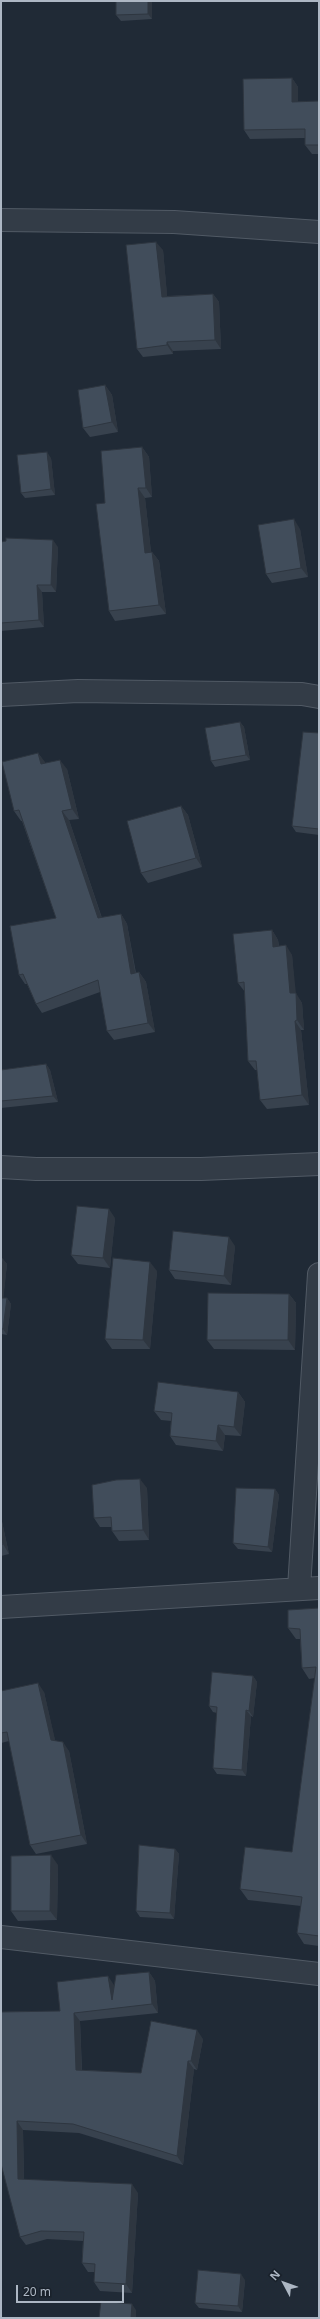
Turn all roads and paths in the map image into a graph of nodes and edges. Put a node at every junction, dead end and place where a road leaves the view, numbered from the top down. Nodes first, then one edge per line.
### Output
1 (1, 220) edge
2 (319, 232) edge
3 (1, 695) edge
4 (319, 697) edge
5 (319, 1164) edge
6 (1, 1167) edge
7 (319, 1274) edge
8 (309, 1588) edge
9 (1, 1607) edge
10 (1, 1937) edge
11 (319, 1974) edge

1 - 2 street
3 - 4 street
5 - 6 street
7 - 8 street
8 - 9 street
10 - 11 street

